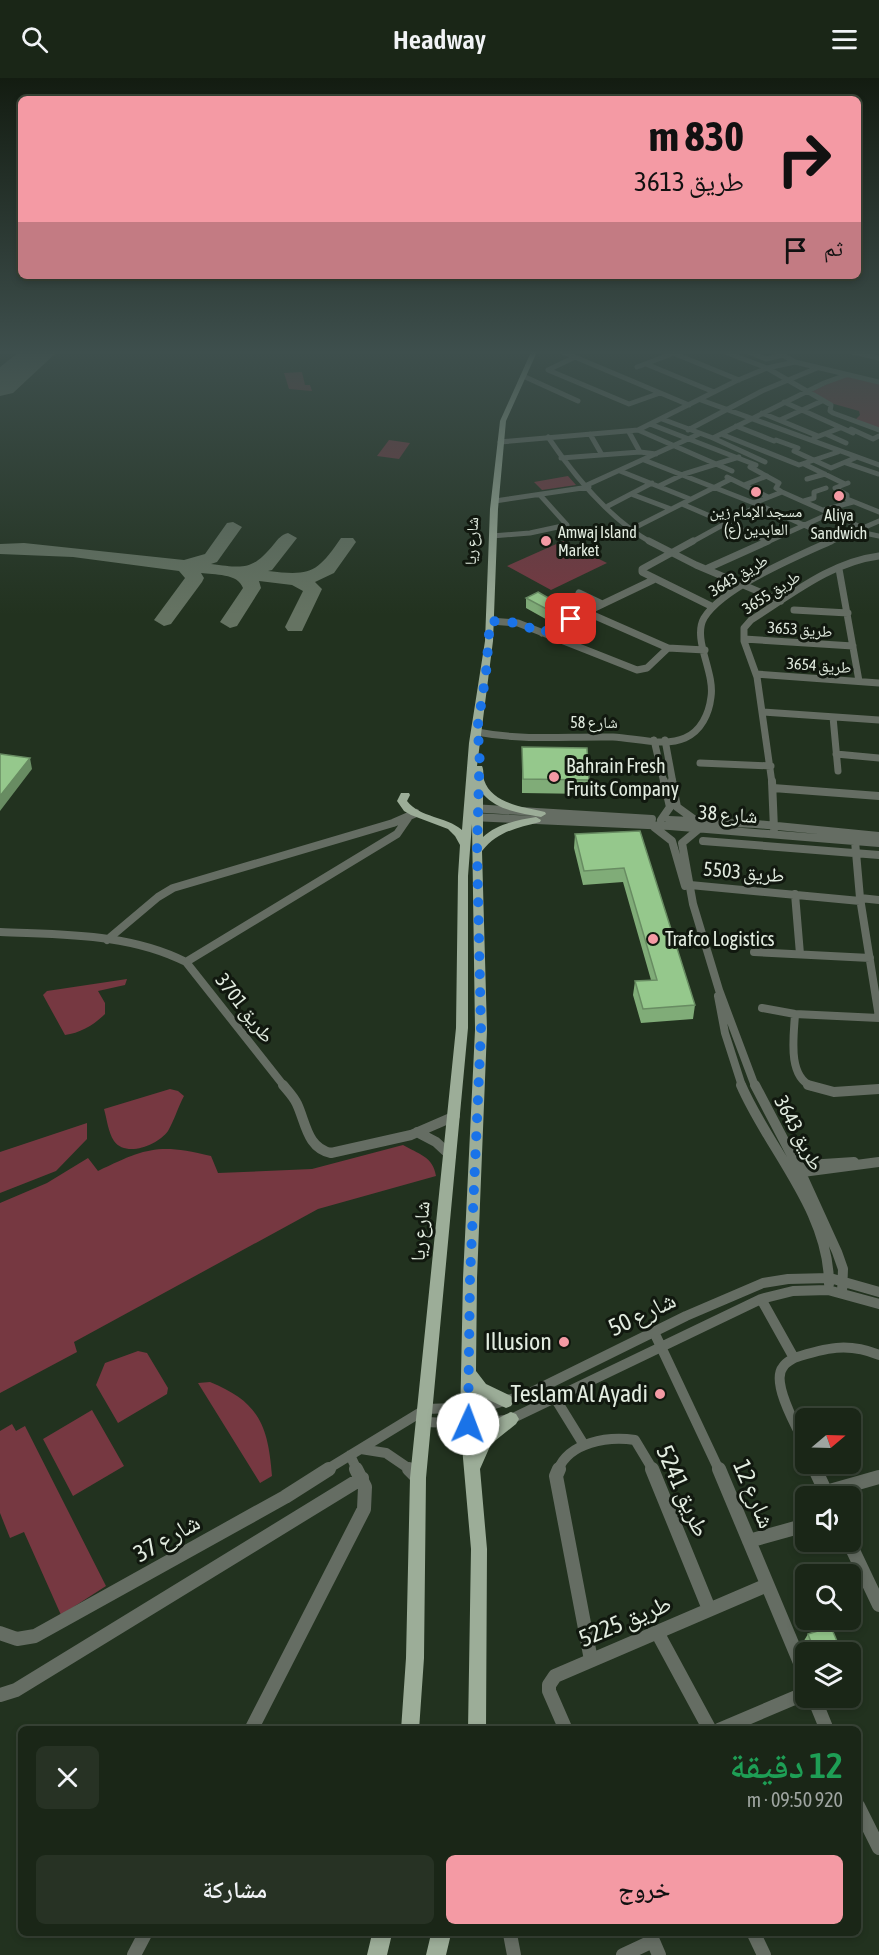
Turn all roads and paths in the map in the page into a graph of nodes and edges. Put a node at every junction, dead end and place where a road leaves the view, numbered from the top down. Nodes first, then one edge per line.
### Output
1 (523, 440) edge
2 (550, 440) edge
3 (593, 440) edge
4 (633, 440) edge
5 (660, 440) edge
6 (687, 440) edge
7 (690, 440) edge
8 (716, 440) edge
9 (737, 440) edge
10 (775, 440) joint
11 (805, 440) edge
12 (840, 440) edge
13 (809, 441) junction
14 (500, 442) joint
15 (846, 442) dead end
16 (675, 446) junction
17 (755, 446) junction
18 (796, 449) junction
19 (739, 450) junction
20 (640, 452) junction
21 (838, 452) junction
22 (602, 454) junction
23 (656, 454) junction
24 (747, 454) junction
25 (739, 457) junction
26 (561, 458) junction
27 (781, 458) junction
28 (855, 458) junction
29 (644, 460) junction
30 (815, 461) junction
31 (717, 464) junction
32 (804, 464) junction
33 (846, 464) junction
34 (877, 464) edge
35 (753, 466) junction
36 (862, 469) junction
37 (620, 471) junction
38 (732, 471) junction
39 (684, 474) junction
40 (825, 474) junction
41 (878, 474) edge
42 (767, 476) junction
43 (731, 479) junction
44 (807, 479) dead end
45 (652, 483) junction
46 (744, 485) junction
47 (588, 486) junction
48 (659, 486) junction
49 (715, 488) junction
50 (826, 488) dead end
51 (782, 492) junction
52 (631, 494) junction
53 (540, 495) junction
54 (768, 497) junction
55 (690, 499) junction
56 (495, 501) junction
57 (804, 501) junction
58 (853, 502) junction
59 (682, 504) junction
60 (756, 504) junction
61 (608, 506) junction
62 (671, 509) junction
63 (824, 510) junction
64 (879, 512) edge
65 (831, 513) junction
66 (879, 521) edge
67 (726, 523) junction
68 (804, 525) junction
69 (863, 528) junction
70 (632, 529) junction
71 (855, 531) junction
72 (492, 536) junction
73 (879, 536) edge
74 (835, 539) junction
75 (768, 541) junction
76 (671, 551) junction
77 (879, 556) edge
78 (708, 568) junction
79 (839, 569) junction
80 (653, 580) junction
81 (744, 586) junction
82 (579, 593) dead end
83 (782, 601) junction
84 (602, 604) junction
85 (712, 607) junction
86 (794, 610) dead end
87 (586, 612) junction
88 (848, 613) junction
89 (490, 621) junction
90 (542, 633) junction
91 (744, 639) junction
92 (854, 646) junction
93 (668, 648) junction
94 (705, 650) junction
95 (756, 674) junction
96 (859, 681) junction
97 (879, 683) edge
98 (763, 712) junction
99 (833, 717) junction
100 (879, 720) edge
101 (477, 735) junction
102 (654, 740) junction
103 (665, 740) junction
104 (836, 754) junction
105 (879, 758) edge
106 (700, 763) dead end
107 (771, 766) junction
108 (838, 771) dead end
109 (478, 779) junction
110 (773, 788) junction
111 (405, 795) dead end
112 (879, 796) edge
113 (473, 813) junction
114 (412, 815) junction
115 (539, 817) junction
116 (662, 820) junction
117 (650, 825) junction
118 (698, 825) junction
119 (774, 830) junction
120 (879, 836) edge
121 (703, 841) dead end
122 (855, 841) junction
123 (879, 843) edge
124 (471, 847) junction
125 (856, 853) junction
126 (879, 855) edge
127 (690, 885) junction
128 (795, 894) junction
129 (860, 899) junction
130 (879, 900) edge
131 (693, 904) junction
132 (0, 932) edge
133 (107, 940) junction
134 (754, 952) dead end
135 (800, 954) junction
136 (870, 958) junction
137 (186, 962) junction
138 (762, 1008) dead end
139 (795, 1014) junction
140 (879, 1017) edge
141 (879, 1089) edge
142 (455, 1116) junction
143 (417, 1132) junction
144 (451, 1156) junction
145 (879, 1162) edge
146 (794, 1170) junction
147 (829, 1284) junction
148 (842, 1287) junction
149 (879, 1293) edge
150 (761, 1299) junction
151 (879, 1304) edge
152 (686, 1316) junction
153 (696, 1329) junction
154 (654, 1332) junction
155 (661, 1346) junction
156 (879, 1355) edge
157 (794, 1358) junction
158 (470, 1375) junction
159 (555, 1398) junction
160 (506, 1401) junction
161 (469, 1408) junction
162 (425, 1416) junction
163 (511, 1419) junction
164 (795, 1420) edge
165 (468, 1424) junction
166 (584, 1445) junction
167 (356, 1452) junction
168 (362, 1478) junction
169 (418, 1478) junction
170 (879, 1478) edge
171 (473, 1480) junction
172 (853, 1486) edge
173 (795, 1528) edge
174 (749, 1541) junction
175 (855, 1552) edge
176 (767, 1585) junction
177 (875, 1586) edge
178 (879, 1605) edge
179 (709, 1609) junction
180 (657, 1632) junction
181 (0, 1633) edge
182 (795, 1651) edge
183 (591, 1660) junction
184 (0, 1695) edge
185 (795, 1698) edge
186 (818, 1708) edge
187 (253, 1726) edge
188 (410, 1726) edge
189 (477, 1726) edge
190 (564, 1726) edge
191 (708, 1726) edge
192 (728, 1726) edge
193 (825, 1726) edge
194 (861, 1814) edge
195 (879, 1848) edge
196 (144, 1936) edge
197 (382, 1936) edge
198 (441, 1936) edge
199 (510, 1936) edge
200 (755, 1936) edge
201 (654, 1943) edge
202 (134, 1955) edge
203 (377, 1955) edge
204 (436, 1955) edge
205 (514, 1955) edge
206 (623, 1955) edge
207 (764, 1955) edge

1 - 14 street
2 - 26 street
3 - 22 street
4 - 20 street
5 - 16 street
6 - 16 street
7 - 25 street
8 - 19 street
9 - 17 street
10 - 17 street
10 - 18 street
11 - 13 street
12 - 15 street
13 - 18 street
13 - 21 street
14 - 56 main road, شارع ريا
16 - 23 street
16 - 31 street
17 - 19 street
17 - 27 street
18 - 27 street
18 - 30 street
19 - 24 street
20 - 22 street
20 - 23 street
21 - 28 street
21 - 30 street
22 - 26 street
23 - 29 street
24 - 25 street
24 - 35 street
25 - 31 street
25 - 35 street
26 - 47 street
27 - 32 street
28 - 33 street
28 - 34 street
29 - 37 street
29 - 39 street
30 - 32 street
30 - 33 street
31 - 38 street
31 - 39 street
32 - 40 street
33 - 36 street
34 - 36 street
35 - 38 street
35 - 42 street
36 - 41 street
37 - 45 street
37 - 47 street
38 - 43 street
39 - 48 street
39 - 49 street
40 - 44 street
40 - 58 street
42 - 46 street
42 - 51 street
43 - 46 street
43 - 49 street
45 - 48 street
45 - 52 street
46 - 54 street
47 - 53 street
47 - 61 street
48 - 55 street
49 - 55 street
49 - 60 street
50 - 57 street
51 - 54 street
51 - 57 street
52 - 61 street
52 - 62 street
53 - 56 street
53 - 72 street
54 - 60 street
55 - 59 street
56 - 72 main road, شارع ريا
57 - 63 street
58 - 63 street
58 - 64 street
59 - 62 street
59 - 67 street
60 - 67 street
60 - 68 street
61 - 70 street
62 - 70 street
63 - 65 street
65 - 68 street
65 - 69 street
66 - 69 street, طريق 3643
67 - 75 street
67 - 76 street
68 - 74 street
68 - 75 street
69 - 71 street, طريق 3643
70 - 76 street
71 - 73 street
71 - 74 street, طريق 3643
72 - 89 main road, شارع ريا
74 - 81 street, طريق 3643
75 - 78 street
76 - 78 street
76 - 80 street
77 - 79 street, طريق 3655
78 - 81 street
79 - 83 street, طريق 3655
79 - 88 street, طريق 3653
80 - 84 street
80 - 85 street
81 - 83 street
81 - 85 street, طريق 3643
82 - 84 street
83 - 91 street, طريق 3655
84 - 87 street
85 - 94 street, طريق 3643
86 - 88 street, طريق 3653
87 - 90 street
87 - 93 street
88 - 92 street, طريق 3653
89 - 90 street
89 - 101 main road, شارع ريا
90 - 93 street
91 - 92 street, طريق 3653
91 - 95 street, طريق 3655
92 - 96 street, طريق 3653
93 - 94 street
94 - 103 street, طريق 3643
95 - 96 street, طريق 3654
95 - 98 street, طريق 3655
96 - 97 street, طريق 3654
98 - 99 street
98 - 107 street, طريق 3655
99 - 100 street
99 - 104 street
101 - 102 street, شارع 58
101 - 109 main road, شارع ريا
101 - 113 main road, شارع ريا
102 - 103 street, شارع 58
102 - 116 street
103 - 118 street
104 - 105 street
104 - 108 street
106 - 107 street
107 - 110 street, طريق 3655
109 - 113 main road, شارع ريا
109 - 115 main road
110 - 112 street
110 - 119 street, طريق 3655
111 - 114 main road
113 - 115 street, شارع 38
113 - 124 main road, شارع ريا
114 - 124 main road
114 - 133 street
114 - 137 street
115 - 116 street, شارع 38
115 - 117 street, شارع 38
115 - 124 main road
116 - 118 street, شارع 38
117 - 118 street, شارع 38
117 - 131 street, طريق 3643
118 - 119 street, شارع 38
118 - 127 street, طريق 3643
119 - 120 street, شارع 38
119 - 122 street, شارع 38
121 - 125 street, شارع 38
122 - 123 street, شارع 38
122 - 125 street
124 - 142 main road, شارع ريا
124 - 158 main road, شارع ريا
125 - 126 street, شارع 38
125 - 129 street
127 - 128 street, طريق 5503
127 - 131 street, طريق 3643
128 - 129 street, طريق 5503
128 - 135 street, طريق 5503
129 - 130 street, طريق 5503
129 - 136 street
131 - 146 street, طريق 3643
132 - 133 street, طريق 3701
133 - 137 street, طريق 3701
134 - 135 street
135 - 136 street
136 - 140 street
137 - 143 street, طريق 3701
138 - 139 street
139 - 140 street
139 - 141 street
142 - 143 street, طريق 3701
142 - 144 main road, شارع ريا
143 - 144 street
144 - 162 main road, شارع ريا
145 - 146 street
146 - 147 street, طريق 3643
146 - 148 street, طريق 3643
147 - 148 street, شارع 50
147 - 150 street, شارع 50
147 - 152 street, شارع 50
148 - 149 street, شارع 50
148 - 151 street, شارع 50
150 - 153 street, شارع 50
150 - 157 street
152 - 153 street
152 - 154 street, شارع 50
153 - 155 street, شارع 50
154 - 155 street, شارع 12
154 - 160 street, شارع 50
155 - 159 street, شارع 50
155 - 174 street, شارع 12
156 - 157 street
157 - 164 street
158 - 160 main road
158 - 161 main road, شارع ريا
159 - 163 street, شارع 50
159 - 166 street
160 - 161 street, شارع 50
161 - 162 street, شارع 50
161 - 165 main road, شارع ريا
162 - 165 street, شارع 50
162 - 167 street, شارع 37
162 - 169 main road, شارع ريا
163 - 165 street, شارع 50
163 - 171 main road
165 - 171 main road, شارع ريا
166 - 179 street, طريق 5241
166 - 183 street, طريق 5241
167 - 168 street
167 - 169 street
167 - 181 street, شارع 37
168 - 184 street
168 - 187 street
169 - 188 main road, شارع ريا
170 - 172 street
171 - 189 main road, شارع ريا
173 - 174 street
174 - 176 street, شارع 12
175 - 177 street
176 - 179 street, طريق 5225
176 - 182 street, شارع 12
177 - 178 street
179 - 180 street, طريق 5225
180 - 183 street, طريق 5225
180 - 191 street
183 - 190 street, طريق 5225
185 - 192 street
186 - 193 street
194 - 195 street
196 - 202 street
197 - 203 main road
198 - 204 main road
199 - 205 street
200 - 207 street
201 - 206 street

